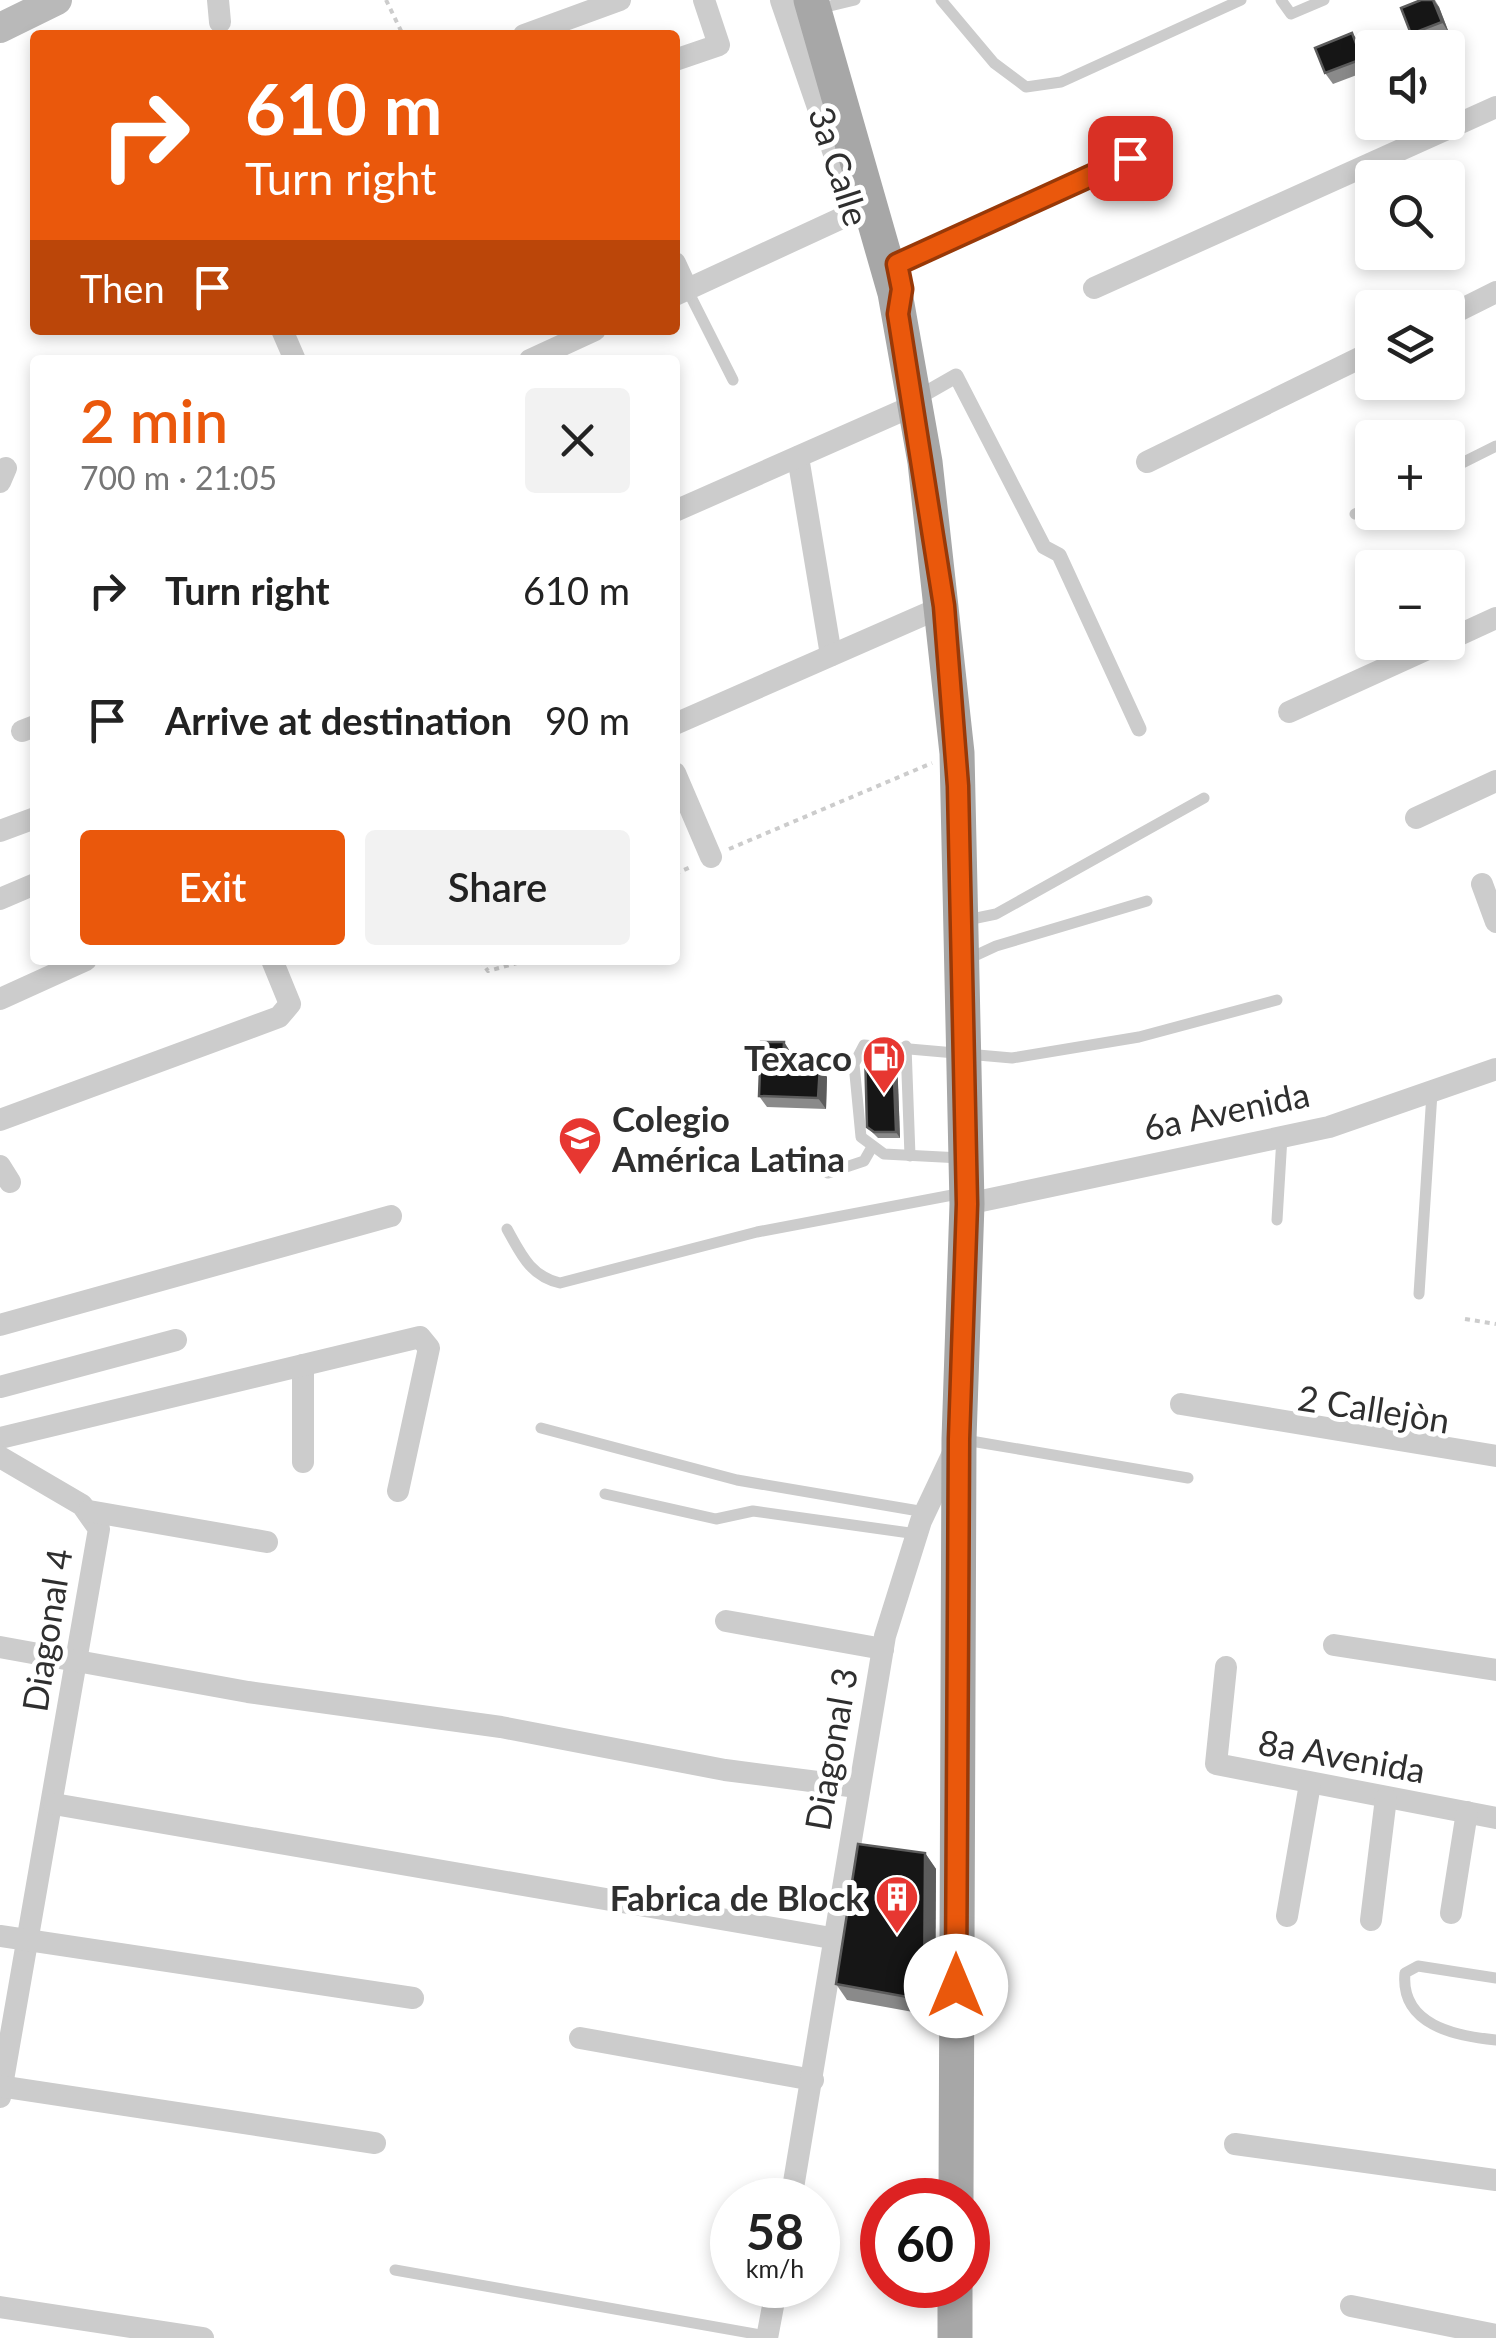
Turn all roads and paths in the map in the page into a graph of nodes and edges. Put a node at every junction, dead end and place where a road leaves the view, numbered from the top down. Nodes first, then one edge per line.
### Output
1 (57, 0) edge
2 (386, 0) edge
3 (620, 0) edge
4 (704, 0) edge
5 (784, 0) edge
6 (940, 0) edge
7 (1241, 0) edge
8 (1281, 0) edge
9 (1324, 0) edge
10 (831, 1) edge
11 (0, 28) edge
12 (401, 30) edge
13 (538, 30) edge
14 (680, 58) edge
15 (1496, 107) edge
16 (1166, 142) dead end
17 (857, 212) junction
18 (897, 264) junction
19 (1094, 288) dead end
20 (681, 292) edge
21 (1496, 292) edge
22 (1465, 308) edge
23 (900, 322) junction
24 (589, 335) edge
25 (567, 352) edge
26 (1355, 360) edge
27 (733, 380) dead end
28 (914, 403) junction
29 (1496, 446) edge
30 (798, 457) junction
31 (1147, 462) dead end
32 (1465, 462) edge
33 (680, 509) edge
34 (944, 606) junction
35 (1496, 618) edge
36 (1465, 633) edge
37 (831, 656) junction
38 (1405, 660) edge
39 (1289, 712) dead end
40 (680, 722) edge
41 (1139, 729) dead end
42 (957, 753) junction
43 (1496, 781) edge
44 (680, 786) edge
45 (1204, 798) dead end
46 (1416, 818) dead end
47 (30, 820) edge
48 (0, 831) edge
49 (711, 857) junction
50 (680, 872) edge
51 (1482, 884) dead end
52 (30, 886) edge
53 (0, 899) edge
54 (1147, 901) dead end
55 (963, 921) junction
56 (1496, 922) edge
57 (964, 961) junction
58 (75, 965) edge
59 (274, 965) edge
60 (484, 965) edge
61 (508, 965) edge
62 (0, 999) edge
63 (1277, 1000) dead end
64 (906, 1046) junction
65 (965, 1054) junction
66 (1496, 1069) edge
67 (1432, 1093) junction
68 (0, 1120) edge
69 (1282, 1137) junction
70 (872, 1148) junction
71 (910, 1156) junction
72 (828, 1173) dead end
73 (966, 1185) junction
74 (391, 1216) dead end
75 (1277, 1220) dead end
76 (506, 1229) dead end
77 (1419, 1294) dead end
78 (1465, 1319) dead end
79 (1496, 1324) edge
80 (0, 1325) edge
81 (176, 1340) dead end
82 (302, 1365) junction
83 (0, 1386) edge
84 (1181, 1404) dead end
85 (1302, 1424) joint
86 (542, 1428) dead end
87 (0, 1438) edge
88 (959, 1439) junction
89 (1496, 1456) edge
90 (0, 1457) edge
91 (303, 1462) dead end
92 (1188, 1478) dead end
93 (398, 1491) dead end
94 (605, 1494) dead end
95 (925, 1512) junction
96 (94, 1520) junction
97 (916, 1534) junction
98 (267, 1542) dead end
99 (726, 1621) dead end
100 (1334, 1645) dead end
101 (0, 1647) edge
102 (883, 1649) junction
103 (76, 1662) junction
104 (1226, 1667) dead end
105 (1496, 1670) edge
106 (1310, 1784) junction
107 (857, 1788) junction
108 (1386, 1798) junction
109 (54, 1804) junction
110 (1468, 1812) junction
111 (1496, 1818) edge
112 (1451, 1912) dead end
113 (1286, 1916) dead end
114 (1371, 1920) dead end
115 (0, 1936) edge
116 (837, 1939) junction
117 (26, 1940) junction
118 (1496, 1978) edge
119 (414, 1998) dead end
120 (580, 2038) dead end
121 (1496, 2040) edge
122 (813, 2080) junction
123 (1, 2090) edge
124 (375, 2143) dead end
125 (1234, 2144) dead end
126 (796, 2178) edge
127 (956, 2178) edge
128 (1496, 2180) edge
129 (395, 2270) dead end
130 (1351, 2306) dead end
131 (0, 2307) edge
132 (772, 2308) edge
133 (956, 2308) edge
134 (1496, 2335) edge
135 (767, 2337) edge
136 (202, 2338) edge
137 (955, 2338) edge

1 - 11 main road
2 - 12 path
3 - 13 street
4 - 14 street
5 - 17 street, 3a Calle
6 - 7 lane
8 - 9 lane
10 - 18 street, 3a Calle
10 - 23 main road, 3a Calle
15 - 19 street
16 - 18 lane
17 - 20 street
17 - 23 street, 3a Calle
18 - 23 street, 3a Calle
20 - 27 lane
21 - 22 street
23 - 28 main road, 3a Calle
24 - 25 street
26 - 31 street
28 - 30 street
28 - 34 main road, 3a Calle
28 - 41 street
29 - 32 lane
30 - 33 street
30 - 37 street
34 - 37 street
34 - 42 main road, 3a Calle
35 - 36 street
37 - 40 street
38 - 39 street
42 - 49 path
42 - 55 main road, 3a Calle
43 - 46 street
44 - 49 street
45 - 55 lane
47 - 48 street
49 - 50 path
51 - 56 street
52 - 53 street
54 - 57 lane
55 - 57 main road, 3a Calle
57 - 65 main road, 3a Calle
58 - 62 street
59 - 68 street
60 - 61 path
63 - 65 lane
64 - 65 lane
64 - 70 lane
64 - 71 lane
65 - 73 main road, 3a Calle
66 - 67 street, 6a Avenida
67 - 69 street, 6a Avenida
67 - 77 lane
69 - 73 street, 6a Avenida
69 - 75 lane
70 - 71 lane
70 - 72 lane
71 - 73 lane
73 - 76 lane
73 - 88 main road, 3a Calle
74 - 80 street
78 - 79 path
81 - 83 street
82 - 87 street
82 - 91 street
82 - 93 street
84 - 85 street
85 - 89 lane, 2 Callejòn
86 - 95 lane
88 - 92 lane
88 - 95 street, Diagonal 3
88 - 127 main road, 3a Calle
90 - 96 street
94 - 97 lane
95 - 97 street, Diagonal 3
96 - 98 street
96 - 103 street, Diagonal 4
97 - 102 street, Diagonal 3
99 - 102 street
100 - 105 street
101 - 103 street
102 - 107 street, Diagonal 3
103 - 107 street
103 - 109 street, Diagonal 4
104 - 106 street, 8a Avenida
106 - 108 street, 8a Avenida
106 - 113 street
107 - 116 street, Diagonal 3
108 - 110 street, 8a Avenida
108 - 114 street
109 - 116 street
109 - 117 street, Diagonal 4
110 - 111 street, 8a Avenida
110 - 112 street
115 - 117 street
116 - 122 street, Diagonal 3
117 - 119 street
117 - 123 street, Diagonal 4
118 - 121 lane
120 - 122 street
122 - 126 street, Diagonal 3
123 - 124 street
125 - 128 street
129 - 135 lane
130 - 134 street
131 - 136 street
132 - 135 street
133 - 137 main road

